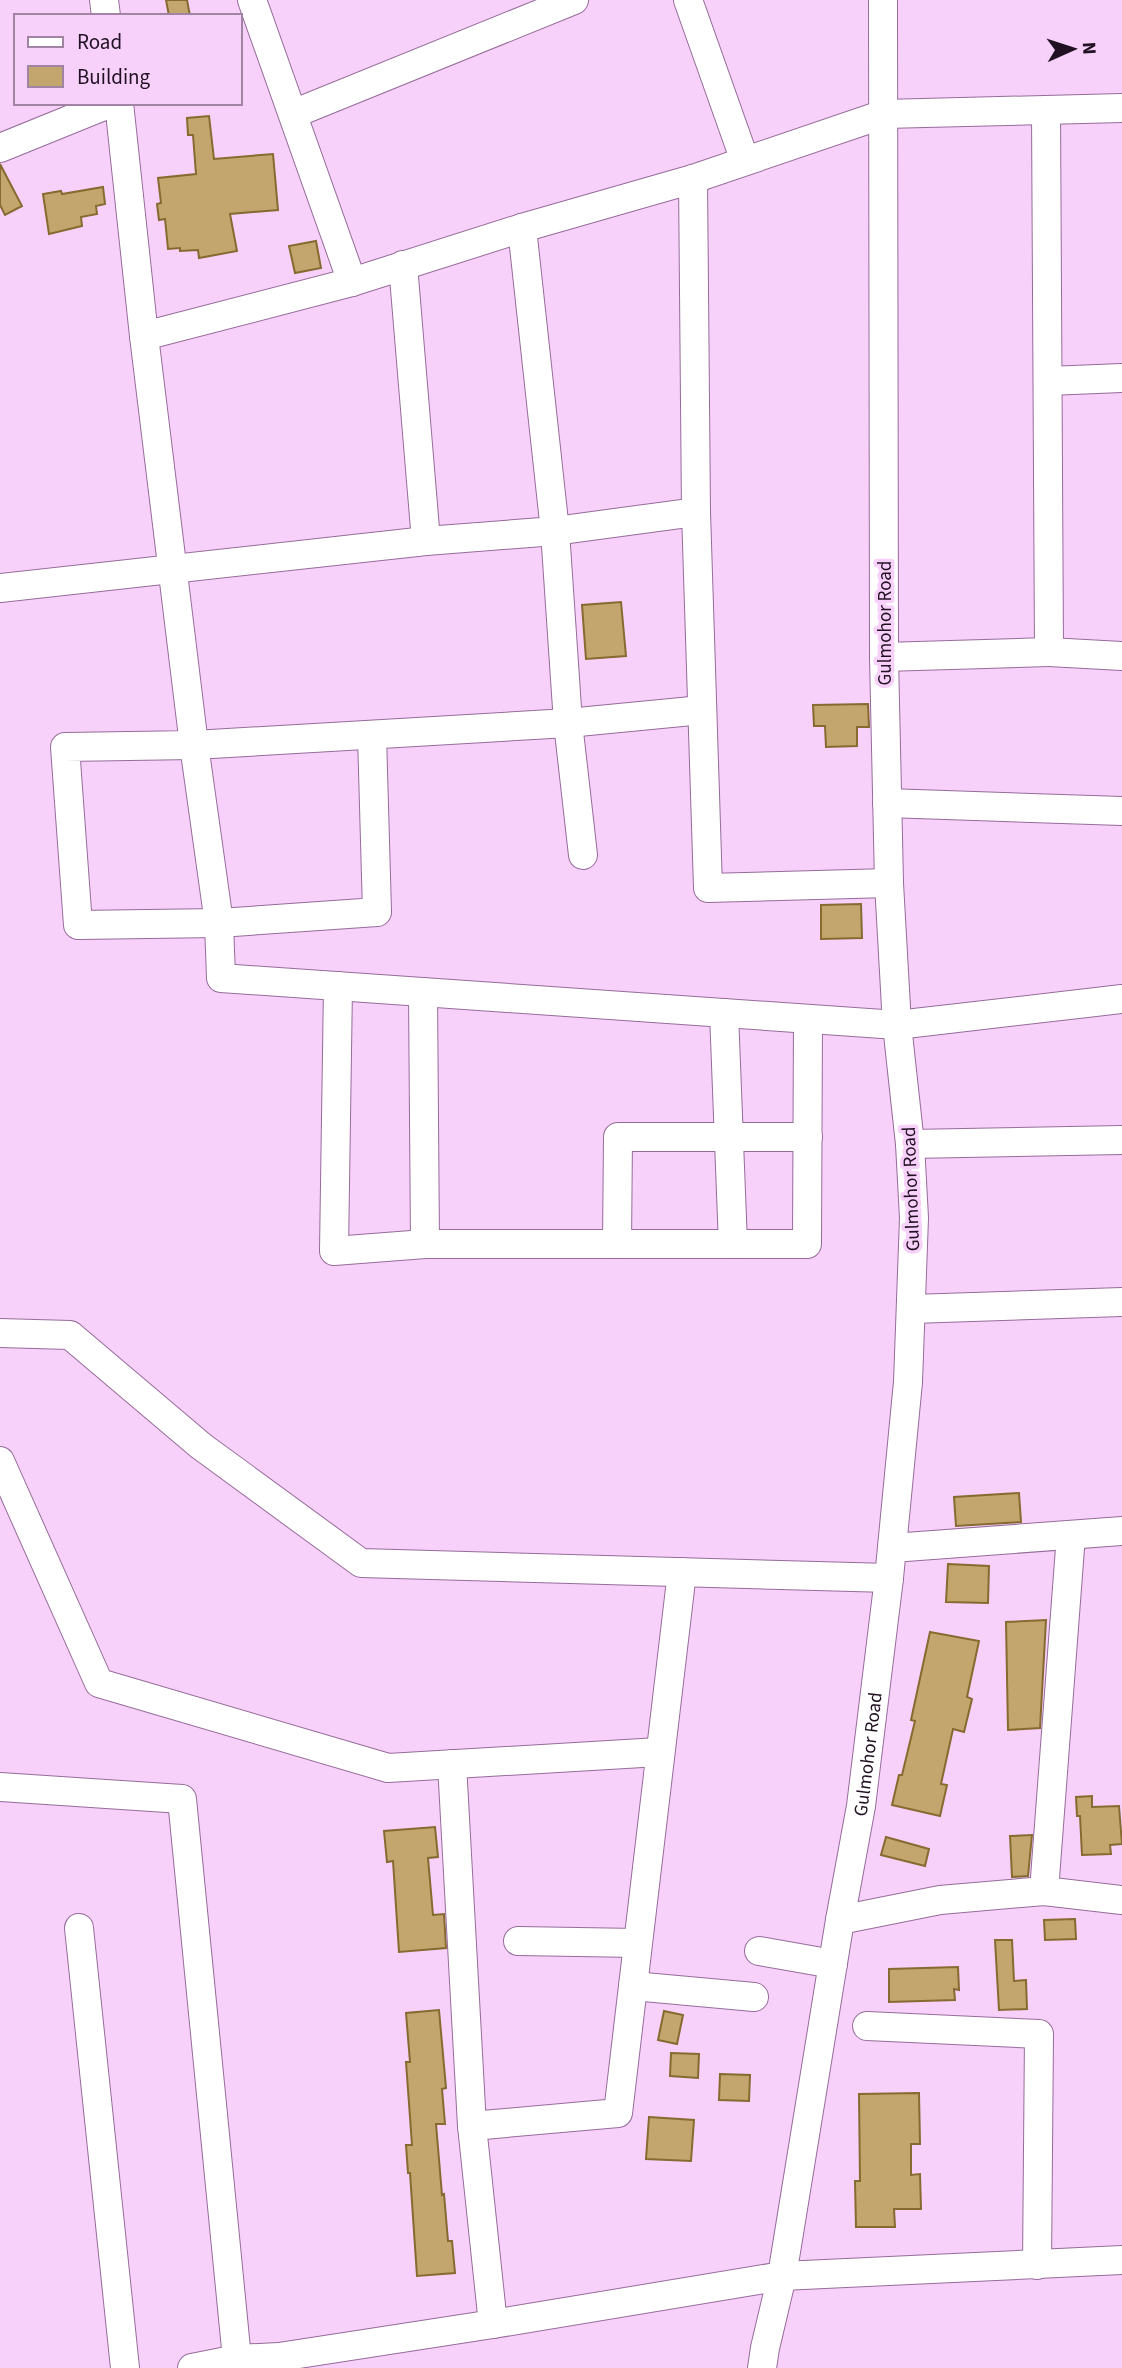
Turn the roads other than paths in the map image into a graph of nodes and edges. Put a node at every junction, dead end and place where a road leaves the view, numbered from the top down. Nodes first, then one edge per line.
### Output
1 (252, 0) edge
2 (575, 0) edge
3 (688, 0) edge
4 (883, 0) edge
5 (106, 105) edge
6 (119, 105) edge
7 (1122, 108) edge
8 (1046, 110) junction
9 (293, 114) junction
10 (884, 114) junction
11 (0, 148) edge
12 (746, 161) junction
13 (693, 179) junction
14 (522, 228) junction
15 (403, 265) junction
16 (352, 282) junction
17 (144, 336) junction
18 (1122, 378) edge
19 (1048, 382) junction
20 (696, 512) junction
21 (555, 531) junction
22 (426, 541) junction
23 (174, 570) junction
24 (0, 588) edge
25 (1049, 652) junction
26 (1122, 656) edge
27 (884, 657) junction
28 (702, 710) junction
29 (568, 723) junction
30 (372, 734) junction
31 (194, 745) junction
32 (887, 803) junction
33 (1122, 811) edge
34 (583, 855) dead end
35 (889, 884) junction
36 (219, 923) junction
37 (338, 986) junction
38 (423, 992) junction
39 (1122, 999) edge
40 (724, 1013) junction
41 (808, 1019) junction
42 (897, 1025) junction
43 (729, 1137) junction
44 (808, 1137) junction
45 (1122, 1140) edge
46 (910, 1143) junction
47 (425, 1244) junction
48 (617, 1244) junction
49 (733, 1244) junction
50 (1122, 1301) edge
51 (912, 1309) junction
52 (0, 1333) edge
53 (0, 1461) edge
54 (1122, 1531) edge
55 (1070, 1535) junction
56 (892, 1548) junction
57 (682, 1572) junction
58 (889, 1578) junction
59 (659, 1752) junction
60 (452, 1764) junction
61 (0, 1787) edge
62 (1044, 1891) junction
63 (1122, 1900) edge
64 (839, 1920) junction
65 (79, 1927) dead end
66 (518, 1941) dead end
67 (637, 1943) junction
68 (759, 1951) dead end
69 (833, 1964) junction
70 (633, 1986) junction
71 (754, 1997) dead end
72 (867, 2026) dead end
73 (472, 2126) junction
74 (1122, 2260) edge
75 (1037, 2265) junction
76 (782, 2276) junction
77 (493, 2324) junction
78 (237, 2359) junction
79 (280, 2362) edge
80 (125, 2368) edge
81 (192, 2368) edge
82 (762, 2368) edge

1 - 9 street
2 - 9 street
3 - 12 street
4 - 10 street, Gulmohor Road
5 - 11 street
6 - 17 street
7 - 8 street
8 - 10 street
8 - 19 street
9 - 16 street
10 - 12 street
10 - 27 street, Gulmohor Road
12 - 13 street
13 - 14 street
13 - 20 street
14 - 15 street
14 - 21 street
15 - 16 street
15 - 22 street
16 - 17 street
17 - 23 street
18 - 19 street
19 - 25 street
20 - 21 street
20 - 28 street
21 - 22 street
21 - 29 street
22 - 23 street
23 - 24 street
23 - 31 street
25 - 26 street
25 - 27 street
27 - 32 street, Gulmohor Road
28 - 29 street
28 - 35 street
29 - 30 street
29 - 34 street
30 - 31 street
30 - 36 street
31 - 36 street
31 - 36 street
32 - 33 street
32 - 35 street, Gulmohor Road
35 - 42 street, Gulmohor Road
36 - 37 street
37 - 38 street
37 - 47 street
38 - 40 street
38 - 47 street
39 - 42 street
40 - 41 street
40 - 43 street
41 - 42 street
41 - 44 street
42 - 46 street, Gulmohor Road
43 - 44 street
43 - 48 street
43 - 49 street
44 - 49 street
45 - 46 street
46 - 51 street, Gulmohor Road
47 - 48 street
48 - 49 street
50 - 51 street
51 - 56 street, Gulmohor Road
52 - 57 street
53 - 60 street
54 - 55 street
55 - 56 street
55 - 62 street
56 - 58 street, Gulmohor Road
57 - 58 street
57 - 59 street
58 - 64 street, Gulmohor Road
59 - 60 street
59 - 67 street
60 - 73 street
61 - 78 street
62 - 63 street
62 - 64 street
64 - 69 street, Gulmohor Road
65 - 80 street
66 - 67 street
67 - 70 street
68 - 69 street
69 - 76 street, Gulmohor Road
70 - 71 street
70 - 73 street
72 - 75 street
73 - 77 street
74 - 75 street
75 - 76 street
76 - 77 street
76 - 82 street, Gulmohor Road
77 - 79 street
78 - 79 street
78 - 81 street

